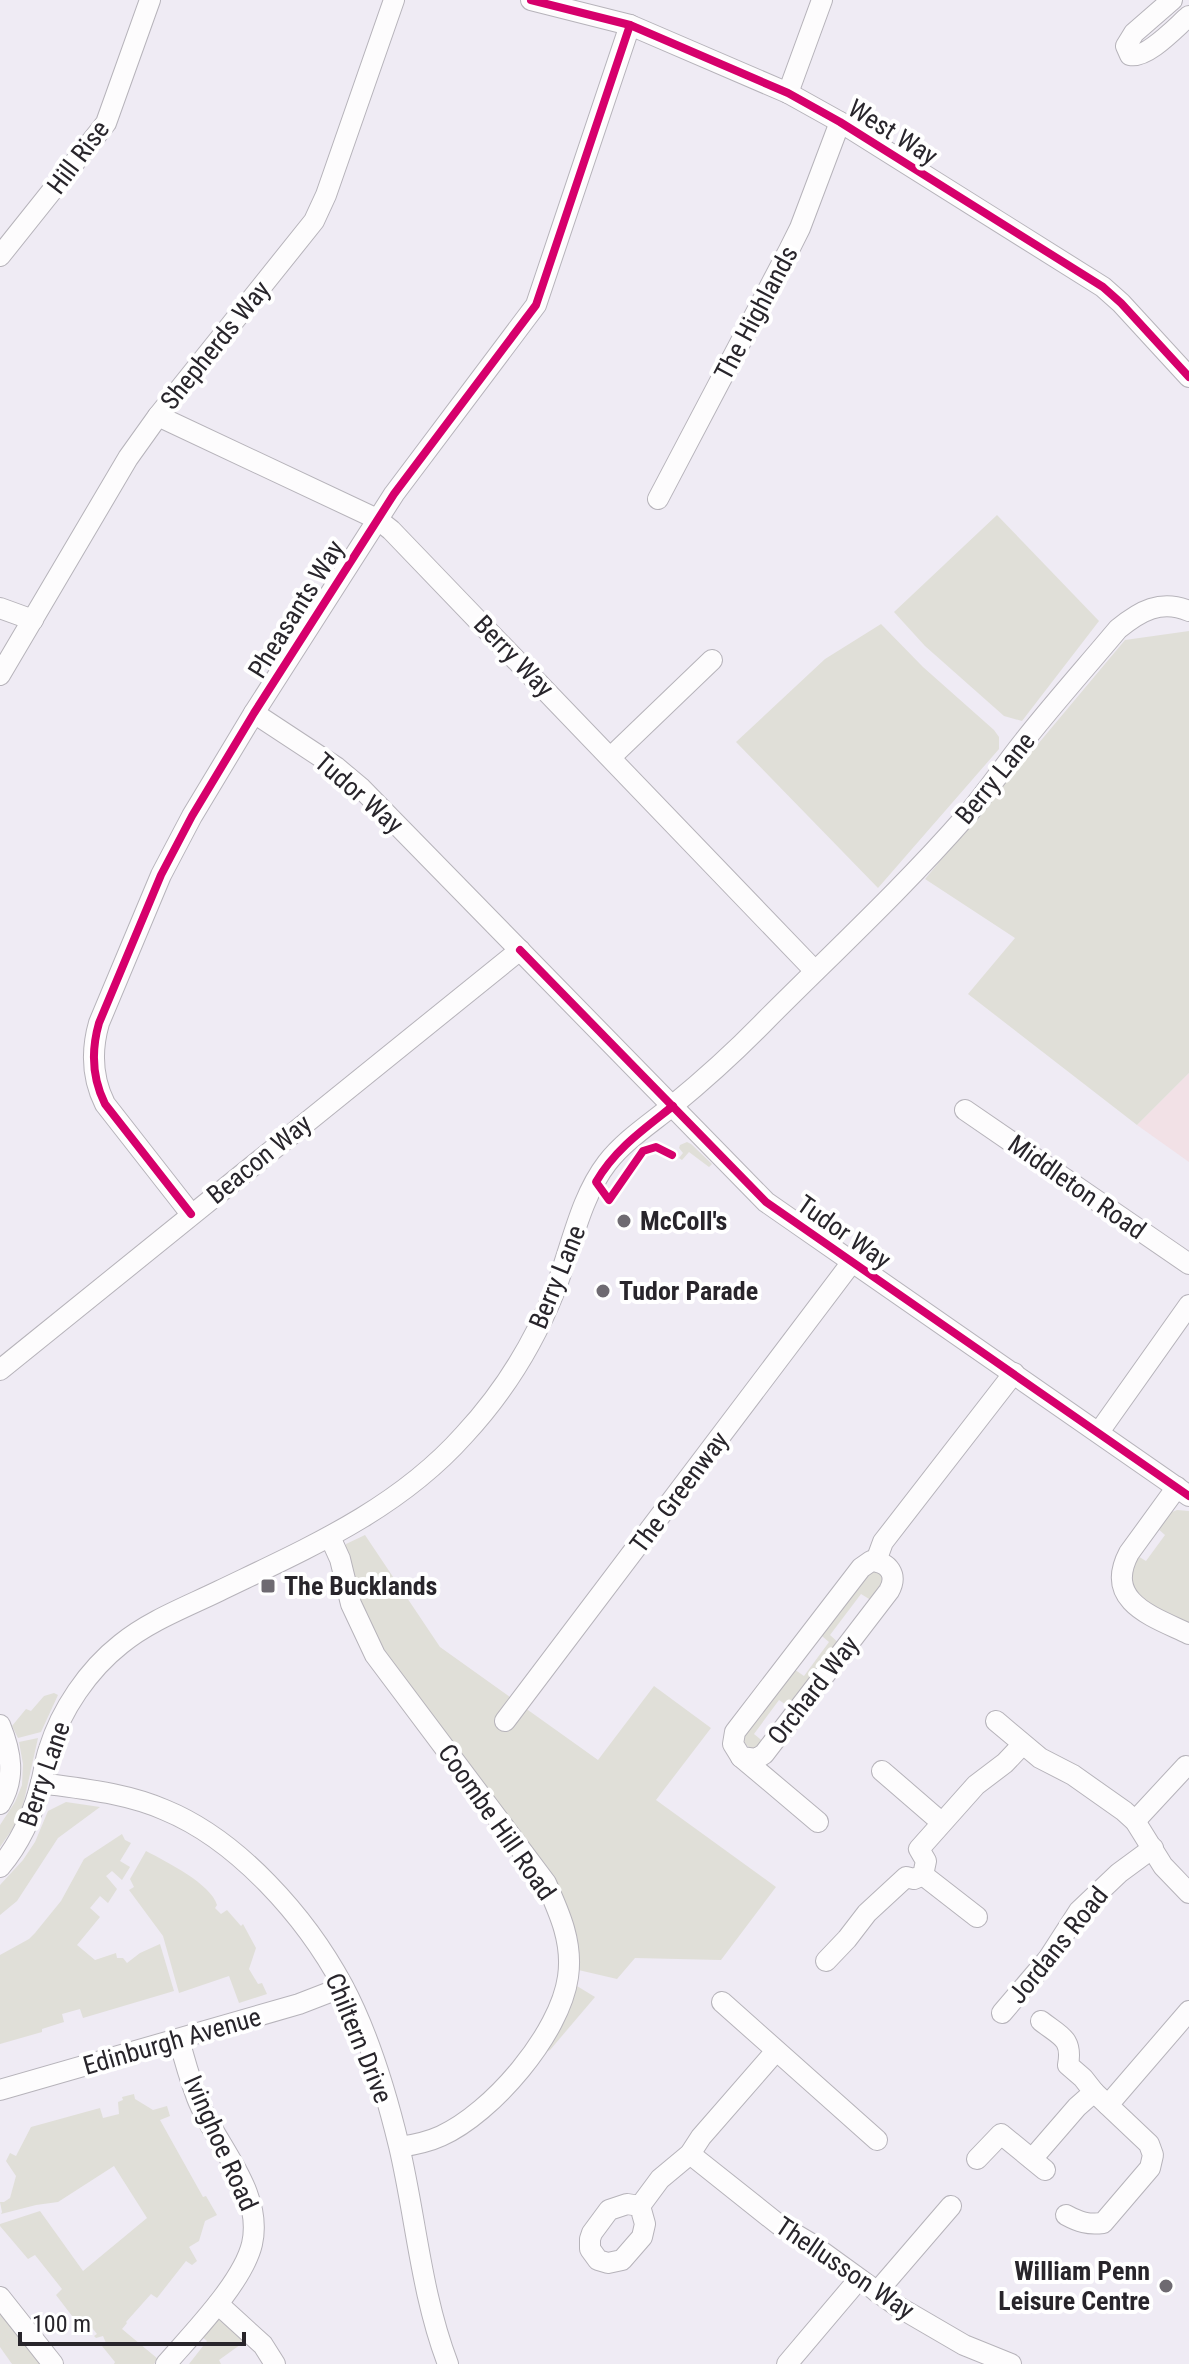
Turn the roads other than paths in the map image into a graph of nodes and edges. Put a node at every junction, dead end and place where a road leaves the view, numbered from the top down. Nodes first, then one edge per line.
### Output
1 (150, 0) edge
2 (394, 0) edge
3 (531, 0) edge
4 (822, 0) edge
5 (1172, 0) edge
6 (1189, 16) edge
7 (630, 25) junction
8 (788, 93) junction
9 (840, 122) junction
10 (0, 256) edge
11 (1189, 377) edge
12 (158, 416) junction
13 (658, 499) dead end
14 (377, 519) junction
15 (0, 608) edge
16 (1189, 611) edge
17 (33, 620) junction
18 (712, 660) dead end
19 (0, 675) edge
20 (254, 713) junction
21 (611, 757) junction
22 (520, 950) junction
23 (815, 971) junction
24 (673, 1106) junction
25 (965, 1110) dead end
26 (191, 1214) junction
27 (852, 1262) junction
28 (1189, 1264) edge
29 (1189, 1305) edge
30 (0, 1370) edge
31 (1014, 1373) junction
32 (1099, 1432) junction
33 (1183, 1492) edge
34 (330, 1537) junction
35 (876, 1561) junction
36 (1189, 1634) edge
37 (505, 1721) dead end
38 (996, 1721) dead end
39 (0, 1725) edge
40 (1022, 1745) junction
41 (741, 1757) junction
42 (1186, 1766) dead end
43 (882, 1771) dead end
44 (41, 1783) junction
45 (0, 1804) edge
46 (1135, 1821) junction
47 (818, 1822) dead end
48 (941, 1822) junction
49 (1153, 1848) junction
50 (0, 1867) edge
51 (914, 1876) junction
52 (1189, 1893) edge
53 (977, 1917) dead end
54 (826, 1961) dead end
55 (343, 1987) junction
56 (722, 2002) dead end
57 (1189, 2011) edge
58 (1002, 2013) dead end
59 (1041, 2021) dead end
60 (179, 2039) junction
61 (776, 2051) junction
62 (0, 2090) edge
63 (1101, 2098) junction
64 (877, 2140) dead end
65 (400, 2147) junction
66 (690, 2154) junction
67 (977, 2159) dead end
68 (640, 2206) dead end
69 (951, 2206) dead end
70 (1066, 2215) dead end
71 (859, 2279) junction
72 (877, 2292) junction
73 (0, 2297) edge
74 (218, 2304) junction
75 (53, 2364) edge
76 (166, 2364) edge
77 (275, 2364) edge
78 (448, 2364) edge
79 (787, 2364) edge
80 (1007, 2364) edge

1 - 10 street, Hill Rise
2 - 12 street, Shepherds Way
3 - 7 street, West Way
4 - 8 street
5 - 6 street
7 - 8 street, West Way
7 - 14 street, Pheasants Way
8 - 9 street, West Way
9 - 11 street, West Way
9 - 13 street, The Highlands
12 - 14 street, Berry Way
12 - 17 street, Shepherds Way
14 - 20 street, Pheasants Way
14 - 21 street, Berry Way
15 - 17 street
16 - 23 street, Berry Lane
17 - 19 street, Shepherds Way
18 - 21 street
20 - 22 street, Tudor Way
20 - 26 street, Pheasants Way
21 - 23 street, Berry Way
22 - 24 street, Tudor Way
22 - 26 street, Beacon Way
23 - 24 street, Berry Lane
24 - 27 street, Tudor Way
24 - 34 street, Berry Lane
25 - 28 street, Middleton Road
26 - 30 street, Beacon Way
27 - 31 street, Tudor Way
27 - 37 street, The Greenway
29 - 32 street
31 - 32 street, Tudor Way
31 - 35 street, Orchard Way
32 - 33 street, Tudor Way
33 - 36 street
34 - 44 street, Berry Lane
34 - 65 street, Coombe Hill Road
35 - 41 street, Orchard Way
35 - 41 street, Orchard Way
38 - 40 street
39 - 45 street
40 - 46 street
40 - 48 street
41 - 47 street
42 - 46 street
43 - 48 street
44 - 50 street, Berry Lane
44 - 55 street, Chiltern Drive
46 - 49 street
48 - 51 street
49 - 52 street
49 - 58 street, Jordans Road
51 - 53 street
51 - 54 street
55 - 60 street, Edinburgh Avenue
55 - 65 street, Chiltern Drive
56 - 61 street
57 - 63 street
59 - 63 street
60 - 62 street, Edinburgh Avenue
60 - 74 street, Ivinghoe Road
61 - 64 street
61 - 66 street
63 - 67 street
63 - 70 street
65 - 78 street, Chiltern Drive
66 - 68 street
66 - 71 street, Thellusson Way
69 - 72 street
71 - 72 street, Thellusson Way
71 - 79 street
72 - 80 street, Thellusson Way
73 - 75 street
74 - 76 street, Ivinghoe Road
74 - 77 street

